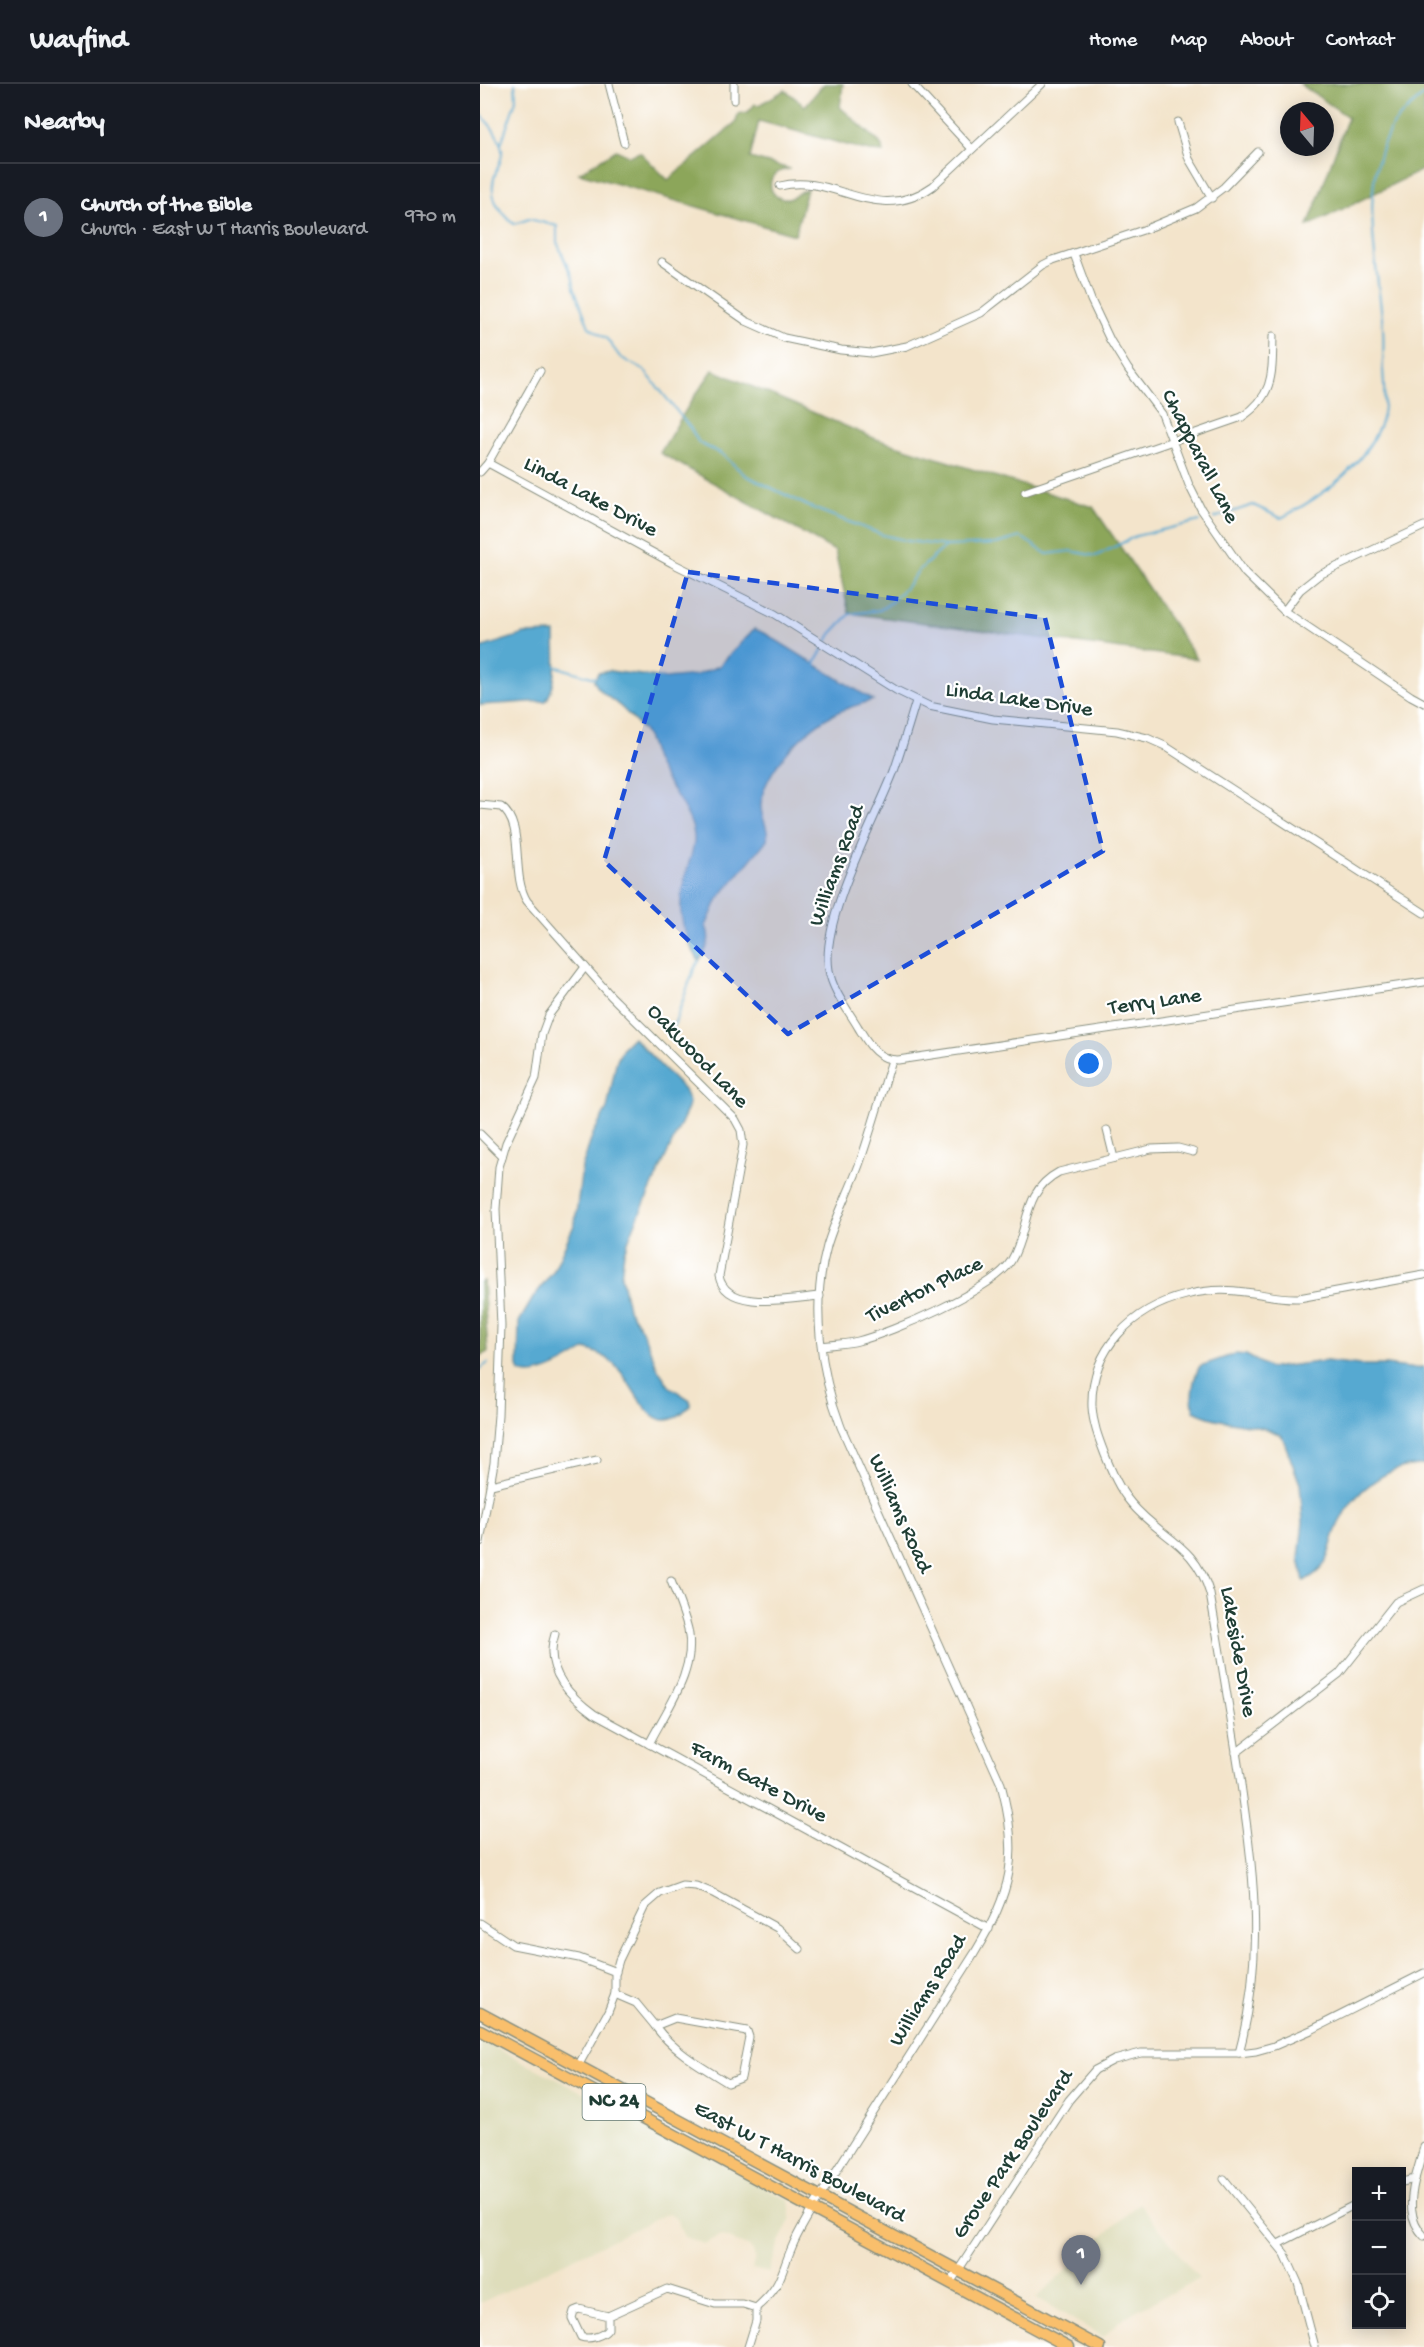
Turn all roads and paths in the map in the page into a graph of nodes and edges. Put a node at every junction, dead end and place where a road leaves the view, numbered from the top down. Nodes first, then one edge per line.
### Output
1 (609, 84) edge
2 (734, 84) edge
3 (912, 84) edge
4 (1042, 84) edge
5 (734, 100) dead end
6 (1178, 122) dead end
7 (624, 143) dead end
8 (972, 149) junction
9 (1258, 152) dead end
10 (780, 186) dead end
11 (1212, 198) junction
12 (1074, 254) junction
13 (662, 262) dead end
14 (1273, 336) dead end
15 (540, 371) dead end
16 (1173, 441) junction
17 (488, 463) junction
18 (480, 471) edge
19 (1025, 492) dead end
20 (1424, 526) edge
21 (1284, 611) junction
22 (916, 701) junction
23 (1424, 703) edge
24 (480, 805) edge
25 (1424, 913) edge
26 (585, 967) junction
27 (1424, 982) edge
28 (892, 1060) junction
29 (1107, 1130) dead end
30 (480, 1134) edge
31 (1193, 1152) dead end
32 (502, 1156) junction
33 (1114, 1158) junction
34 (1424, 1275) edge
35 (820, 1296) junction
36 (822, 1346) junction
37 (597, 1460) dead end
38 (490, 1485) junction
39 (480, 1542) edge
40 (671, 1581) dead end
41 (1424, 1589) edge
42 (555, 1634) dead end
43 (648, 1744) junction
44 (1236, 1753) junction
45 (480, 1923) edge
46 (989, 1929) junction
47 (800, 1949) dead end
48 (616, 1972) junction
49 (1424, 1973) edge
50 (615, 1994) junction
51 (480, 2013) edge
52 (655, 2026) junction
53 (480, 2030) edge
54 (1239, 2053) junction
55 (578, 2066) junction
56 (1424, 2147) edge
57 (1224, 2178) dead end
58 (1415, 2179) junction
59 (1406, 2181) edge
60 (820, 2197) junction
61 (1352, 2206) edge
62 (812, 2209) junction
63 (1424, 2236) edge
64 (1278, 2244) junction
65 (958, 2270) junction
66 (950, 2283) junction
67 (756, 2307) junction
68 (608, 2316) junction
69 (748, 2347) edge
70 (1069, 2347) edge
71 (1100, 2347) edge
72 (1315, 2347) edge

1 - 7 street
2 - 5 street
3 - 8 street
4 - 8 street
6 - 11 street
8 - 10 street
9 - 11 street
11 - 12 street
12 - 13 street
12 - 16 street, Chapparall Lane
14 - 16 street
15 - 17 street
16 - 19 street
16 - 21 street, Chapparall Lane
17 - 18 street, Linda Lake Drive
17 - 22 street, Linda Lake Drive
20 - 21 street
21 - 23 street, Chapparall Lane
22 - 25 street, Linda Lake Drive
22 - 28 street, Williams Road
24 - 26 street, Oakwood Lane
26 - 32 street
26 - 35 street, Oakwood Lane
27 - 28 street, Terry Lane
28 - 35 street, Williams Road
29 - 33 street
30 - 32 street
31 - 33 street, Tiverton Place
32 - 38 street
33 - 36 street, Tiverton Place
34 - 44 street, Lakeside Drive
35 - 36 street, Williams Road
36 - 46 street, Williams Road
37 - 38 street
38 - 39 street
40 - 43 street
41 - 44 street
42 - 43 street, Farm Gate Drive
43 - 46 street, Farm Gate Drive
44 - 54 street, Lakeside Drive
45 - 48 street
46 - 60 street, Williams Road
47 - 48 street
48 - 50 street
49 - 54 street, Grove Park Boulevard
50 - 52 street
50 - 55 street
51 - 55 main road, East W T Harris Boulevard / NC 24
52 - 52 street
53 - 62 main road, East W T Harris Boulevard / NC 24
54 - 65 street, Grove Park Boulevard
55 - 60 main road, East W T Harris Boulevard / NC 24
56 - 58 street
57 - 64 street
58 - 59 street
58 - 63 street
60 - 62 street, Williams Road
60 - 65 main road, East W T Harris Boulevard / NC 24
61 - 64 street
62 - 66 main road, East W T Harris Boulevard / NC 24
62 - 67 street, Williams Road
64 - 72 street
65 - 66 street, Grove Park Boulevard
65 - 71 main road, East W T Harris Boulevard / NC 24
66 - 70 main road, East W T Harris Boulevard / NC 24
67 - 68 street
67 - 69 street
68 - 68 street

